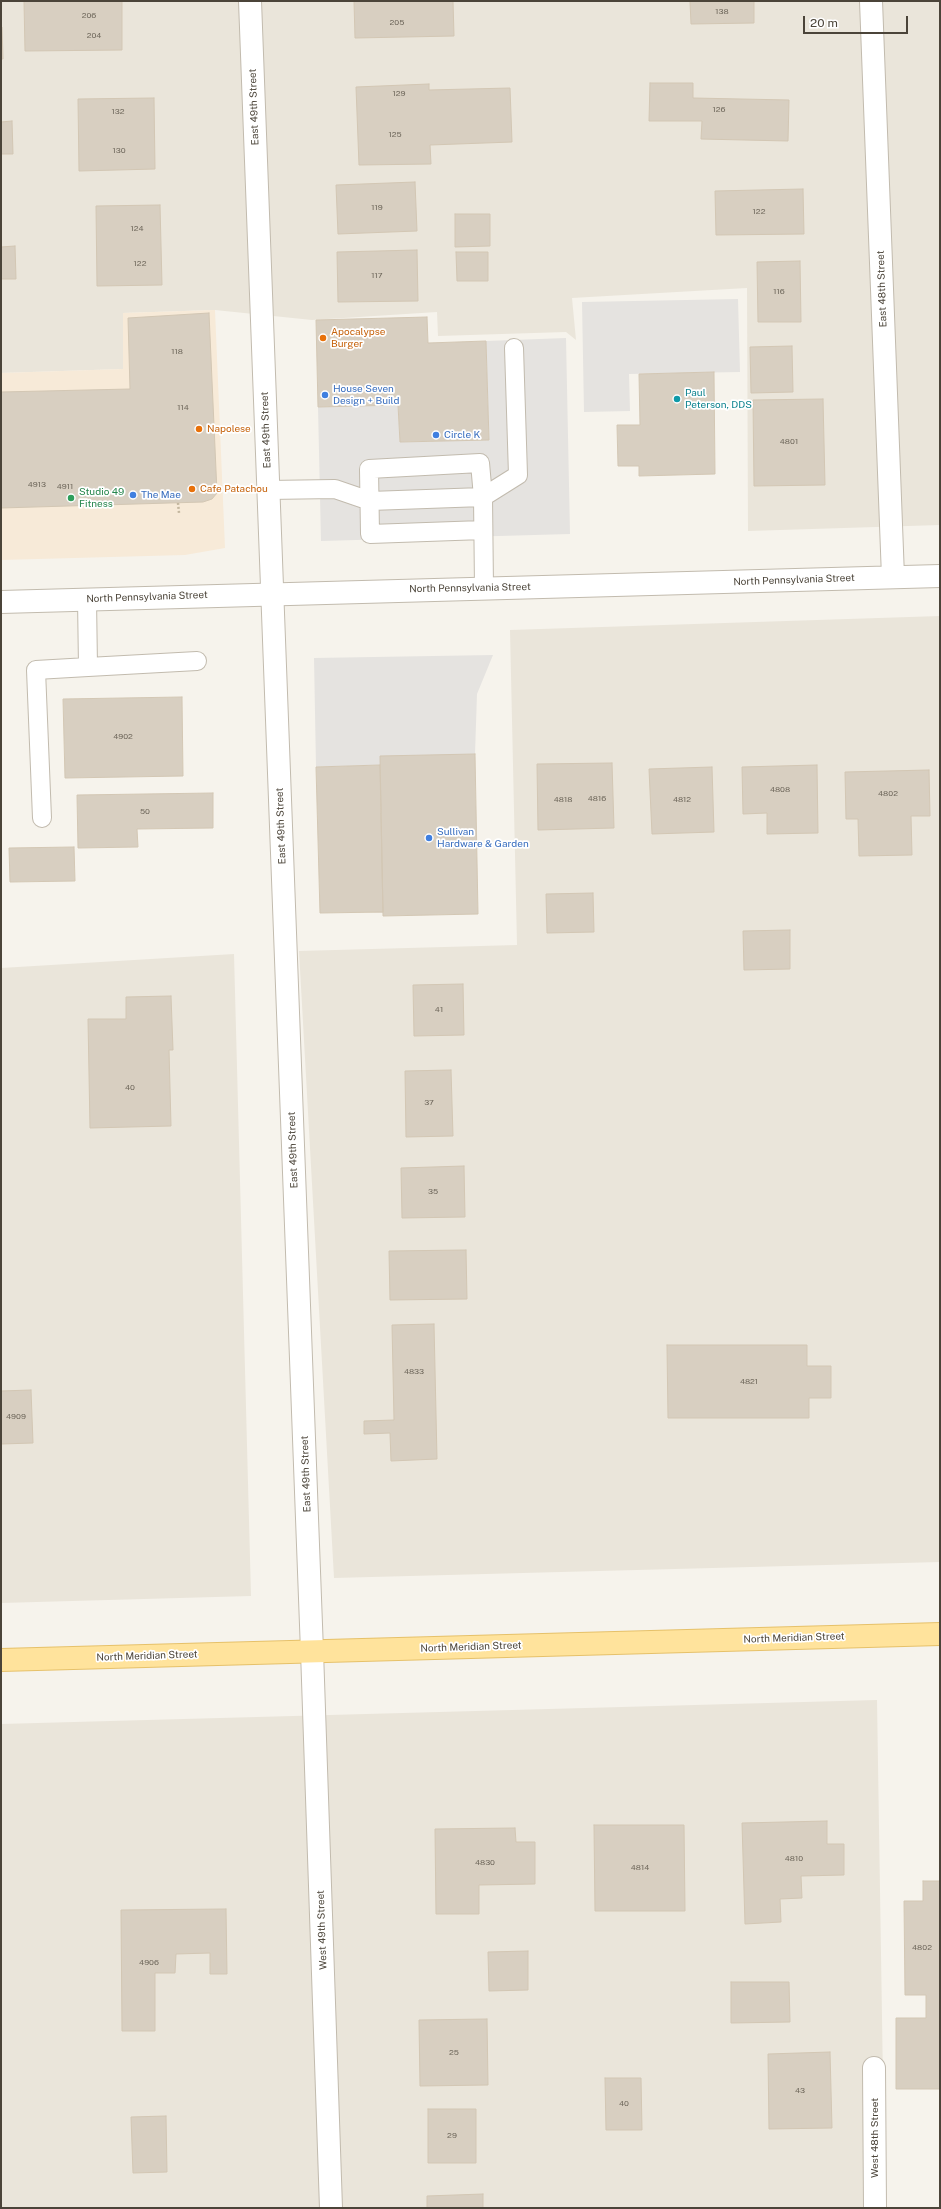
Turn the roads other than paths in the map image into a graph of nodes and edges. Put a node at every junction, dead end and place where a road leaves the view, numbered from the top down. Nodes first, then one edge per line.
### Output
1 (250, 1) edge
2 (871, 1) edge
3 (514, 348) dead end
4 (268, 490) junction
5 (483, 497) junction
6 (370, 501) junction
7 (483, 530) junction
8 (940, 576) edge
9 (893, 577) junction
10 (484, 588) junction
11 (272, 594) junction
12 (87, 599) junction
13 (1, 602) edge
14 (198, 661) dead end
15 (88, 667) junction
16 (42, 818) dead end
17 (940, 1634) edge
18 (312, 1651) junction
19 (1, 1660) edge
20 (874, 2068) dead end
21 (331, 2208) edge
22 (875, 2208) edge

1 - 4 street, East 49th Street
2 - 9 street, East 48th Street
3 - 5 lane
4 - 6 lane
4 - 11 street, East 49th Street
5 - 6 lane
5 - 6 lane
5 - 7 lane
6 - 7 lane
7 - 10 lane
8 - 9 street, North Pennsylvania Street
9 - 10 street, North Pennsylvania Street
10 - 11 street, North Pennsylvania Street
11 - 12 street, North Pennsylvania Street
11 - 18 street, East 49th Street
12 - 13 street, North Pennsylvania Street
12 - 15 lane
14 - 15 lane
15 - 16 lane
17 - 18 main road, North Meridian Street
18 - 19 main road, North Meridian Street
18 - 21 street, West 49th Street
20 - 22 street, West 48th Street

